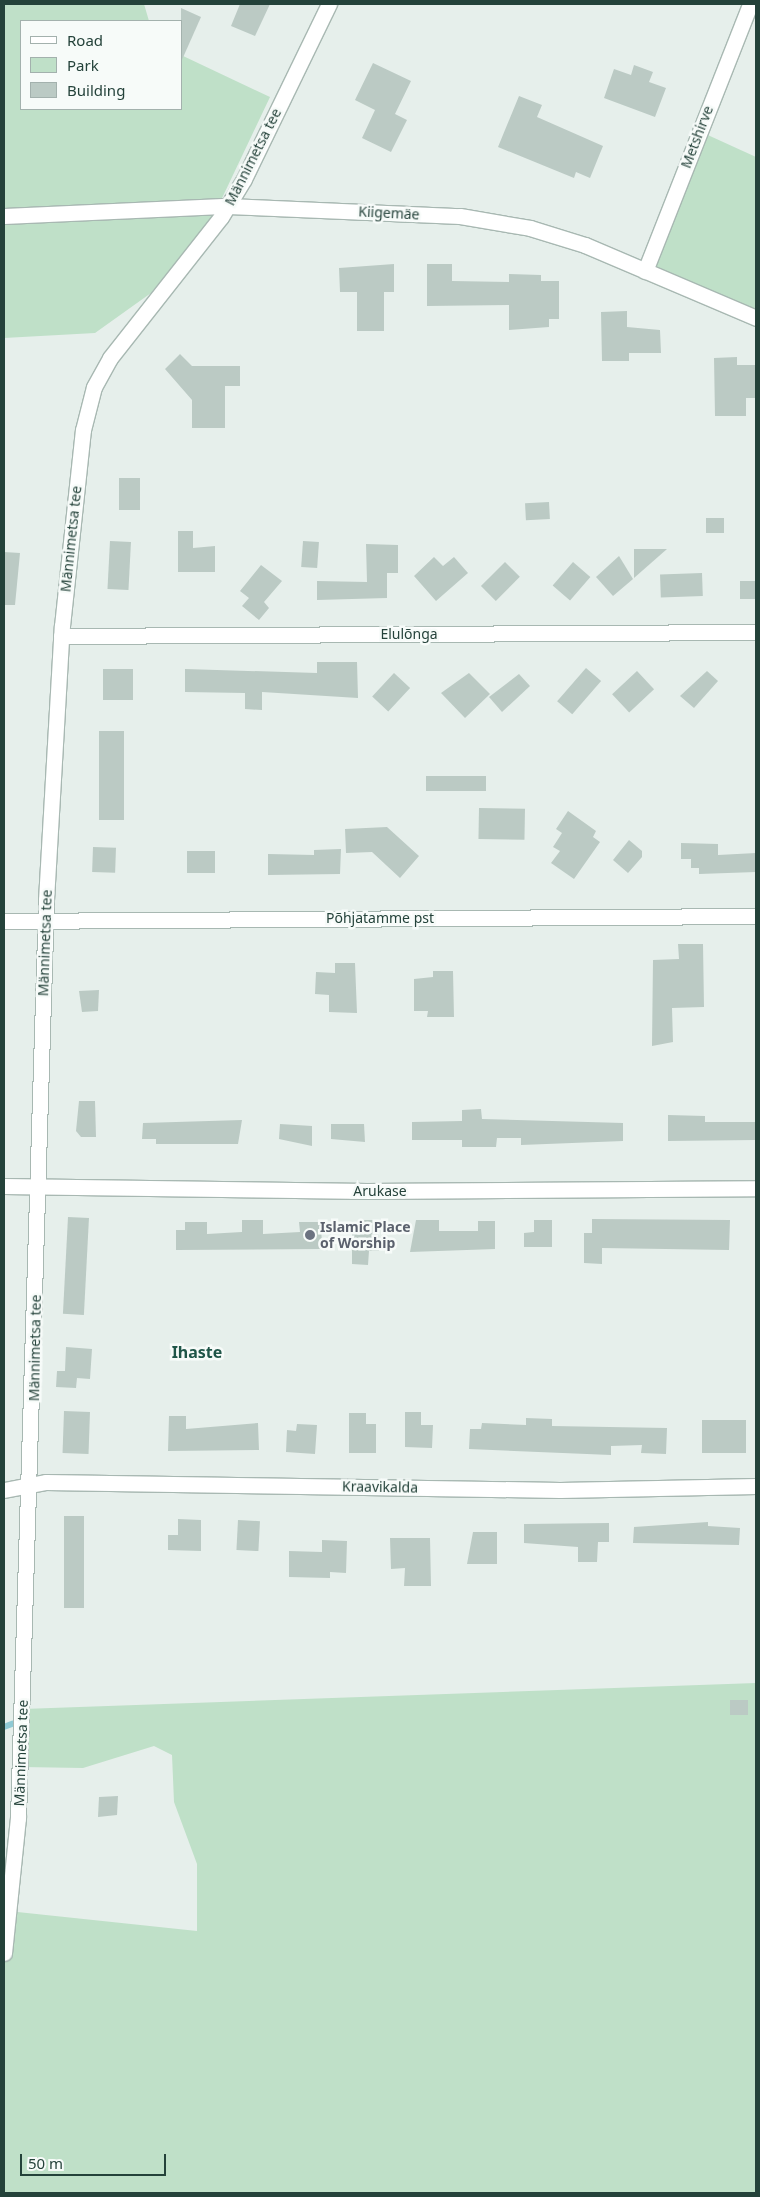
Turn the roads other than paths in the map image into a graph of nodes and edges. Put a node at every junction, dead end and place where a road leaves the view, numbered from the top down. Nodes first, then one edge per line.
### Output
1 (329, 4) edge
2 (750, 4) edge
3 (228, 206) junction
4 (4, 216) edge
5 (645, 271) junction
6 (756, 318) edge
7 (756, 632) edge
8 (61, 636) junction
9 (756, 916) edge
10 (4, 921) edge
11 (45, 921) junction
12 (4, 1186) edge
13 (39, 1188) junction
14 (756, 1188) edge
15 (31, 1485) junction
16 (756, 1486) edge
17 (4, 1490) edge
18 (4, 1953) edge

1 - 3 street, Männimetsa tee
2 - 5 street, Metshirve
3 - 4 street, Kiigemäe
3 - 5 street, Kiigemäe
3 - 8 street, Männimetsa tee
5 - 6 street, Kiigemäe
7 - 8 street, Elulõnga
8 - 11 street, Männimetsa tee
9 - 11 street, Põhjatamme pst
10 - 11 street, Põhjatamme pst
11 - 13 street, Männimetsa tee
12 - 13 street, Arukase
13 - 14 street, Arukase
13 - 15 street, Männimetsa tee
15 - 16 street, Kraavikalda
15 - 17 street, Kraavikalda
15 - 18 street, Männimetsa tee

